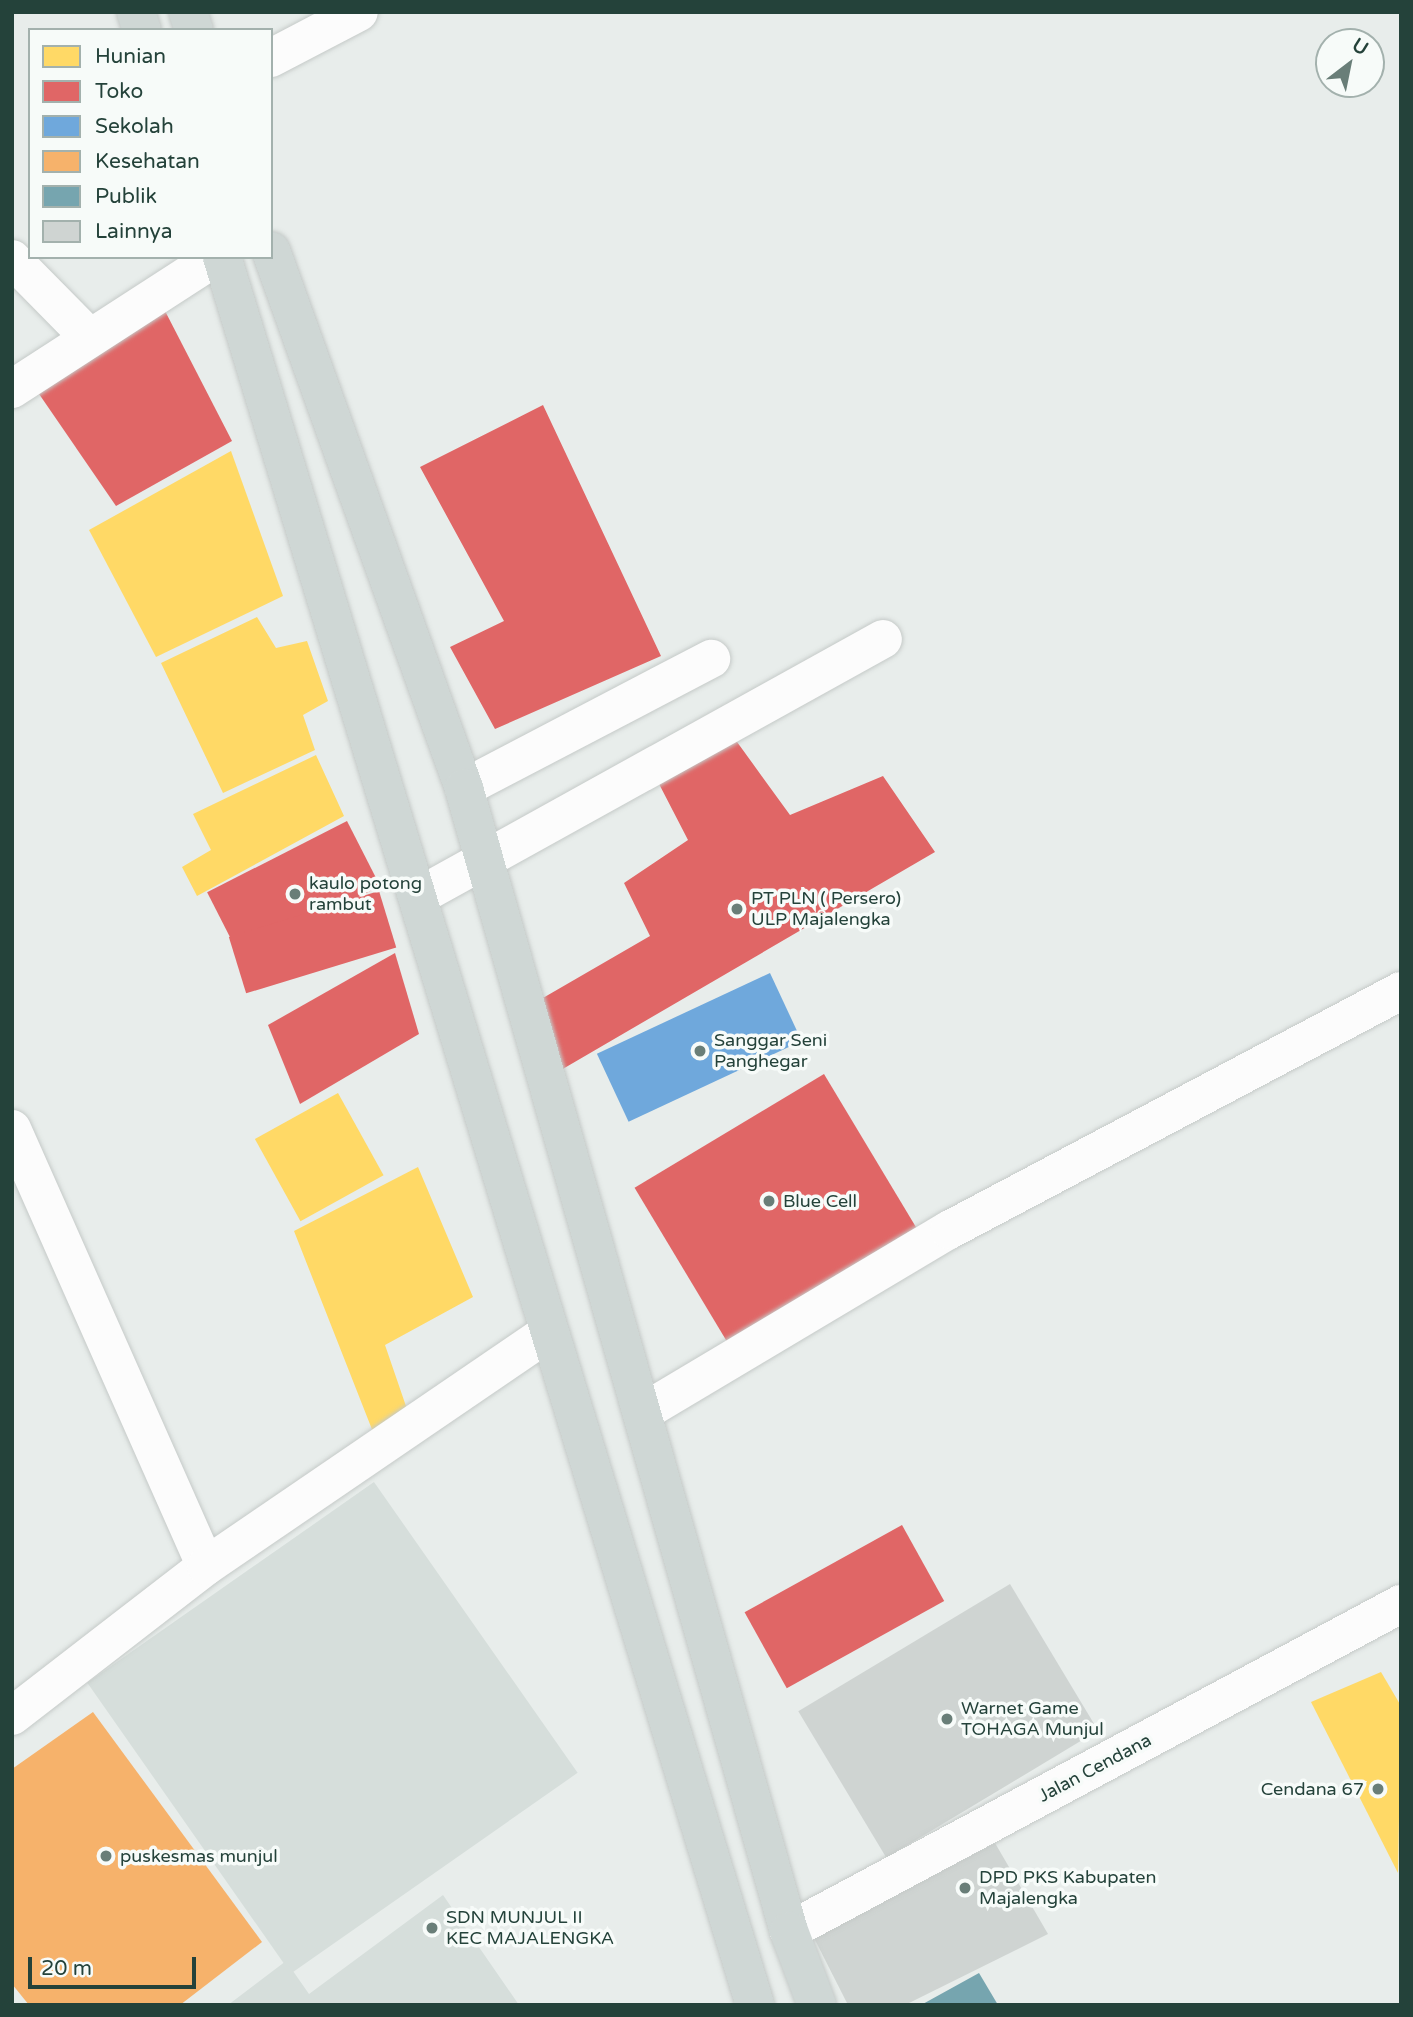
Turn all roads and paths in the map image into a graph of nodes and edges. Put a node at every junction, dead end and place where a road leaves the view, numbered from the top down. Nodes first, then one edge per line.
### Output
1 (359, 12) edge
2 (273, 57) edge
3 (273, 257) edge
4 (12, 259) edge
5 (213, 259) edge
6 (223, 259) edge
7 (89, 337) junction
8 (12, 389) edge
9 (883, 639) dead end
10 (710, 659) dead end
11 (464, 788) junction
12 (483, 861) junction
13 (421, 895) junction
14 (1401, 991) edge
15 (12, 1129) edge
16 (548, 1333) junction
17 (645, 1411) junction
18 (206, 1566) junction
19 (1401, 1604) edge
20 (12, 1716) edge
21 (789, 1931) junction
22 (755, 2005) edge
23 (817, 2005) edge

1 - 2 street
3 - 11 main road
4 - 7 street
5 - 7 street
6 - 13 main road
7 - 8 street
9 - 12 street
10 - 11 street
11 - 12 main road
12 - 13 street
12 - 17 main road
13 - 16 main road
14 - 17 street
15 - 18 street
16 - 18 street
16 - 22 main road
17 - 21 main road
18 - 20 street
19 - 21 street, Jalan Cendana
21 - 23 main road

